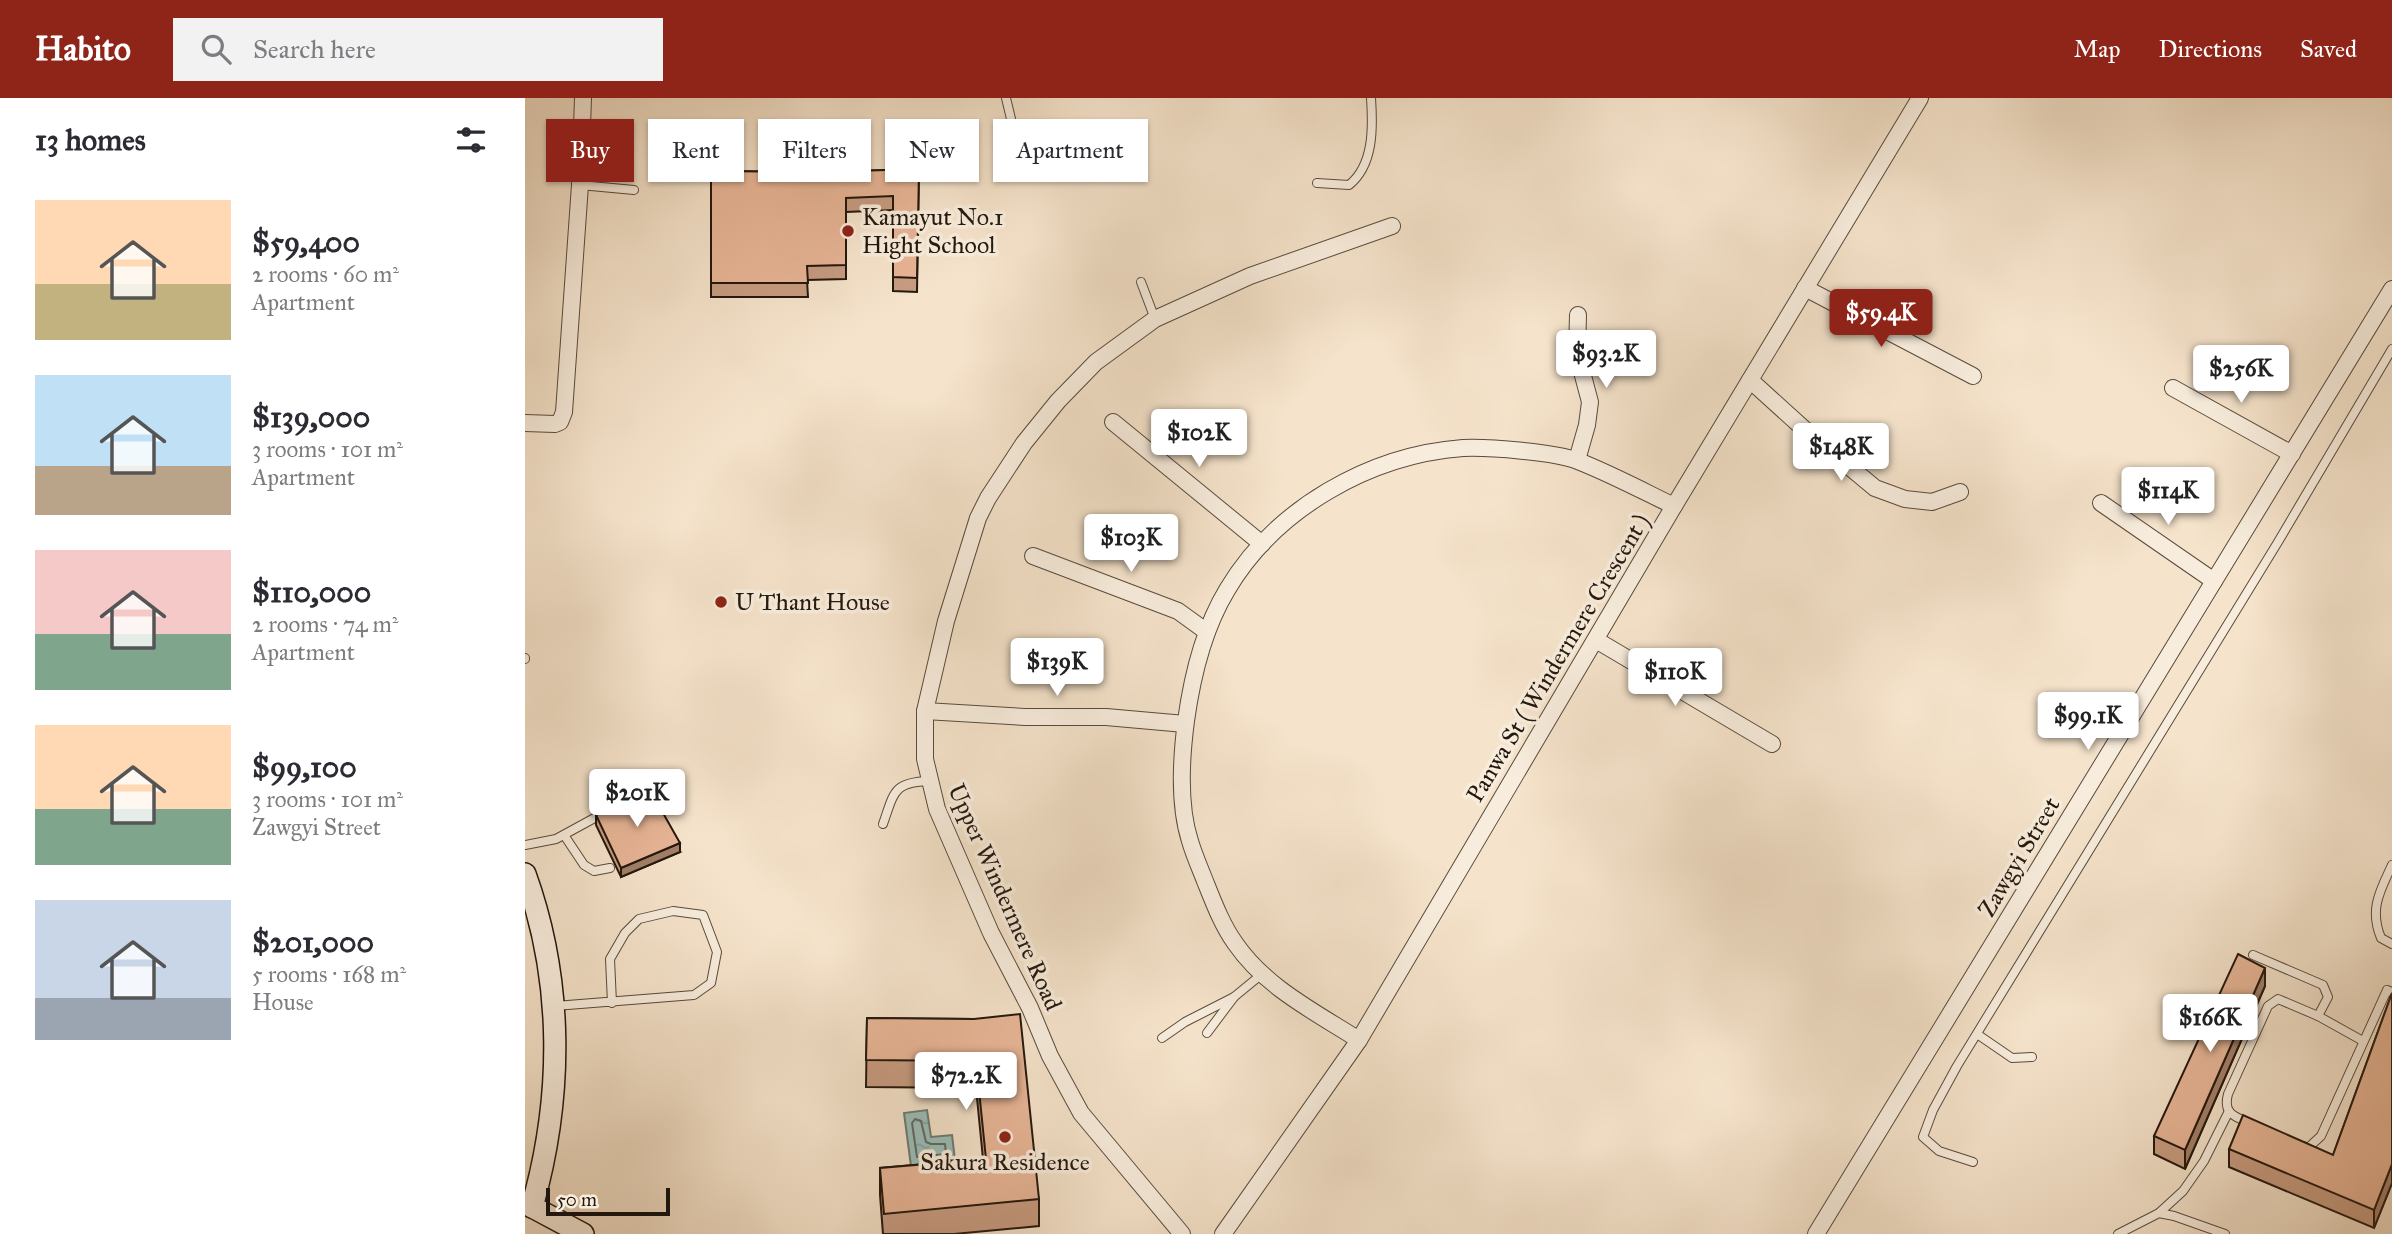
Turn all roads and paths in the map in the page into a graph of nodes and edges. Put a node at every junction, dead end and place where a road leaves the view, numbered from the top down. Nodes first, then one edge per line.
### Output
1 (583, 98) edge
2 (1006, 98) edge
3 (1371, 98) edge
4 (1920, 98) edge
5 (1011, 119) edge
6 (1317, 183) dead end
7 (580, 185) junction
8 (634, 190) dead end
9 (1392, 226) dead end
10 (1140, 282) dead end
11 (1805, 288) junction
12 (2392, 289) edge
13 (1578, 315) dead end
14 (1155, 319) junction
15 (2392, 349) edge
16 (1973, 376) dead end
17 (1750, 380) junction
18 (2173, 388) dead end
19 (1113, 422) dead end
20 (525, 423) edge
21 (2292, 454) junction
22 (1577, 460) junction
23 (1960, 492) dead end
24 (2101, 503) dead end
25 (1674, 506) junction
26 (1262, 544) junction
27 (1033, 556) dead end
28 (2214, 581) junction
29 (1207, 632) junction
30 (1596, 640) junction
31 (925, 711) junction
32 (1185, 724) junction
33 (1772, 744) dead end
34 (929, 781) junction
35 (670, 806) dead end
36 (883, 824) dead end
37 (564, 835) junction
38 (525, 845) edge
39 (2392, 865) edge
40 (610, 868) dead end
41 (525, 874) edge
42 (529, 900) edge
43 (2392, 944) edge
44 (2253, 955) dead end
45 (1262, 974) junction
46 (2392, 992) edge
47 (1234, 997) junction
48 (611, 1003) junction
49 (555, 1006) junction
50 (2318, 1016) junction
51 (1207, 1033) dead end
52 (1977, 1034) junction
53 (1162, 1038) dead end
54 (1359, 1040) junction
55 (2363, 1041) junction
56 (2032, 1057) dead end
57 (2229, 1111) junction
58 (2261, 1128) edge
59 (2296, 1143) edge
60 (1973, 1163) dead end
61 (529, 1205) edge
62 (2159, 1213) junction
63 (583, 1234) edge
64 (1182, 1234) edge
65 (1223, 1234) edge
66 (1816, 1234) edge
67 (2118, 1234) edge
68 (2225, 1234) edge

1 - 7 street
2 - 5 lane
3 - 6 lane
4 - 11 street, Panwa St ( Windermere Crescent )
7 - 8 lane
7 - 20 street
9 - 14 street, Upper Windermere Road
10 - 14 lane
11 - 16 street
11 - 17 street, Panwa St ( Windermere Crescent )
12 - 21 street, Zawgyi Street
13 - 22 street
14 - 31 street, Upper Windermere Road
15 - 52 lane
17 - 23 street
17 - 25 street, Panwa St ( Windermere Crescent )
18 - 21 street
19 - 26 street
21 - 28 street, Zawgyi Street
22 - 25 street
22 - 26 street
24 - 28 street
25 - 30 street, Panwa St ( Windermere Crescent )
26 - 29 street
27 - 29 street
28 - 66 street, Zawgyi Street
29 - 32 street
30 - 33 street
30 - 54 street, Panwa St ( Windermere Crescent )
31 - 32 street
31 - 34 street, Upper Windermere Road
32 - 45 street
34 - 36 lane
34 - 64 street, Upper Windermere Road
35 - 37 lane
37 - 38 lane
37 - 40 lane
39 - 43 lane
41 - 42 main road
42 - 49 main road
44 - 50 lane
45 - 47 lane
45 - 54 street
46 - 55 lane
47 - 51 lane
47 - 53 lane
48 - 48 lane
48 - 49 lane
49 - 61 main road
50 - 55 lane
50 - 57 lane
52 - 56 lane
52 - 60 lane
54 - 65 street, Panwa St ( Windermere Crescent )
55 - 59 lane
57 - 58 lane
57 - 62 lane
61 - 63 main road
62 - 67 lane
62 - 68 lane

